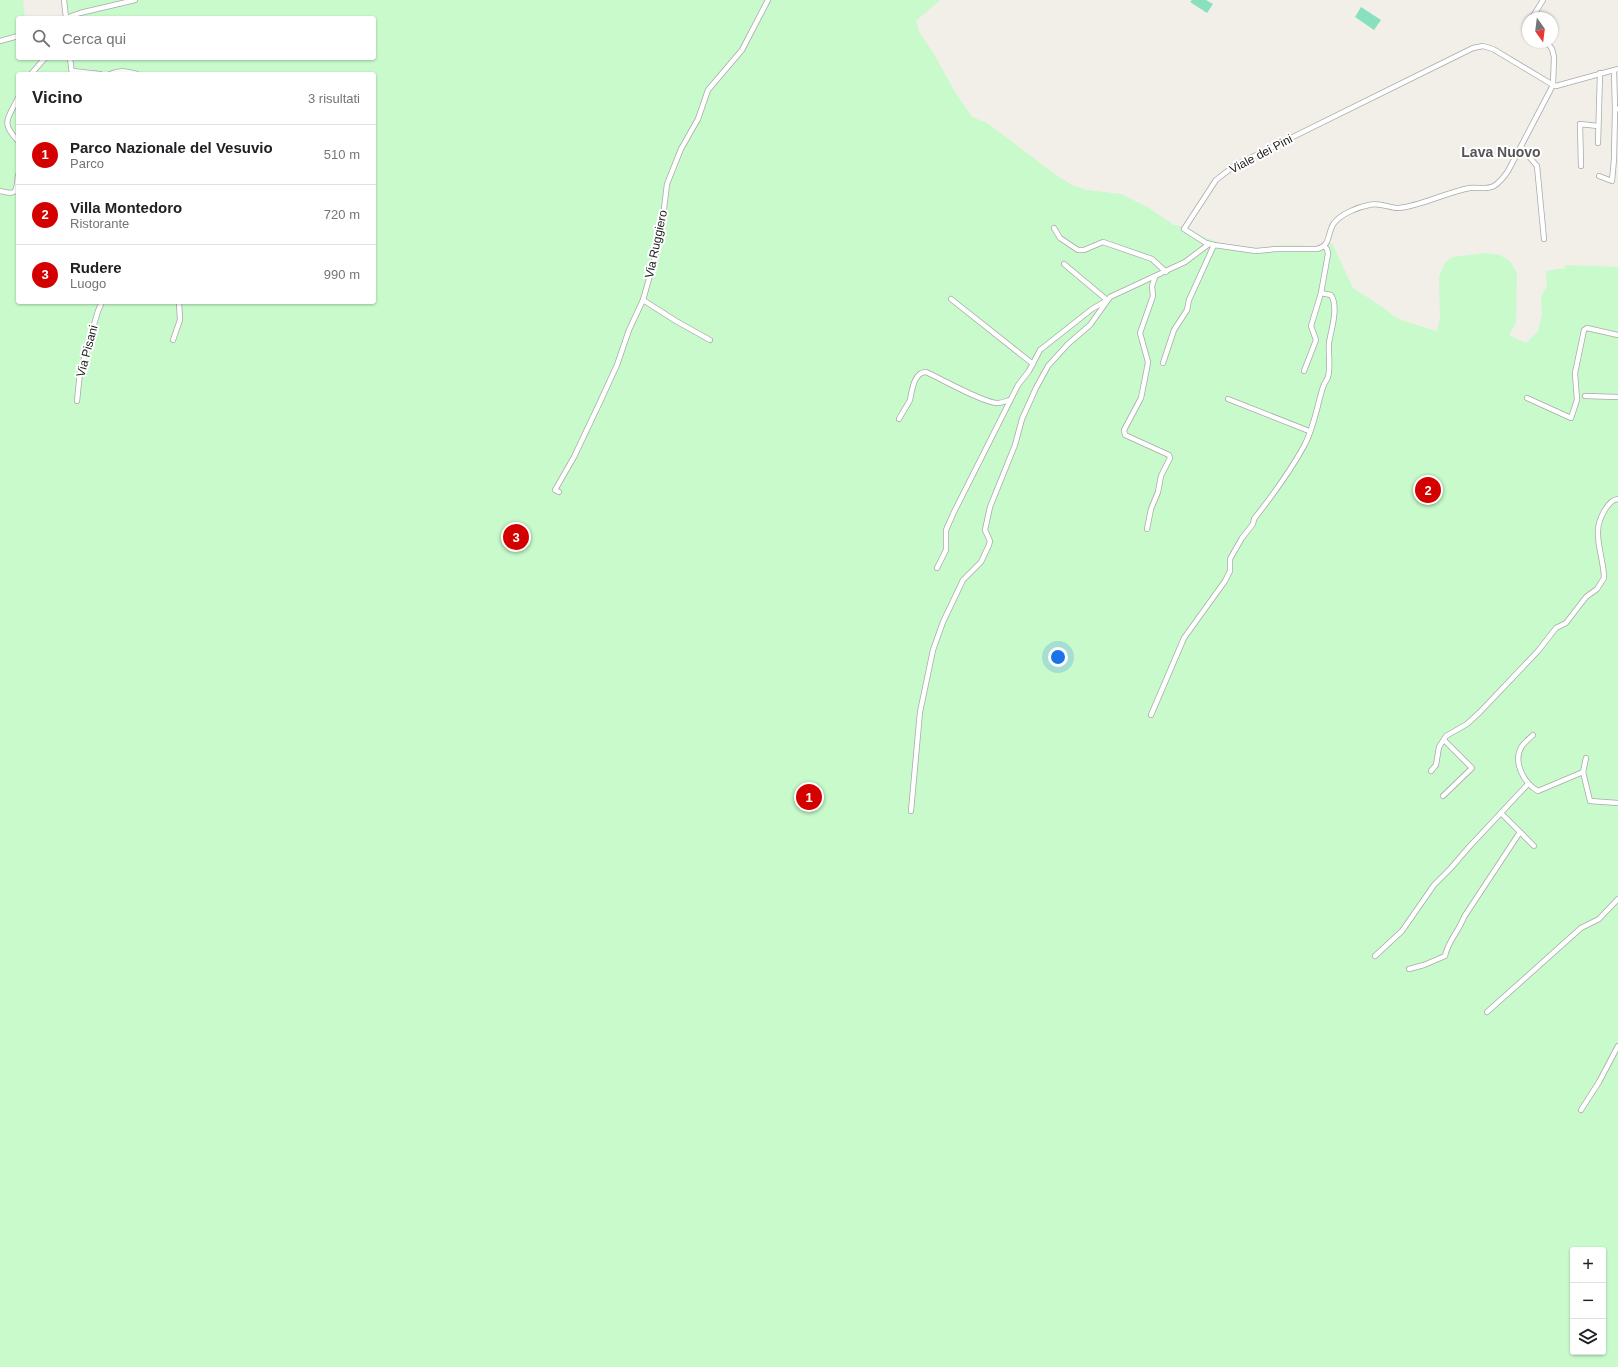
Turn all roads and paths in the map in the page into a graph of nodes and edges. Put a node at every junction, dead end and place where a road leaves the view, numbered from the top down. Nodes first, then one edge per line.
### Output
1 (64, 0) edge
2 (135, 0) edge
3 (768, 0) edge
4 (1543, 0) edge
5 (1536, 12) edge
6 (66, 16) edge
7 (72, 16) edge
8 (16, 37) edge
9 (0, 41) edge
10 (1551, 48) edge
11 (43, 60) edge
12 (70, 60) edge
13 (1616, 69) edge
14 (33, 72) edge
15 (72, 72) edge
16 (87, 72) edge
17 (1600, 73) junction
18 (1552, 85) junction
19 (16, 101) edge
20 (1616, 109) edge
21 (1598, 126) junction
22 (16, 139) edge
23 (1598, 143) dead end
24 (1520, 147) junction
25 (1581, 166) dead end
26 (1598, 176) dead end
27 (0, 191) edge
28 (16, 191) edge
29 (1054, 228) dead end
30 (1544, 239) dead end
31 (1209, 244) junction
32 (1214, 245) junction
33 (1324, 246) junction
34 (1064, 264) dead end
35 (1166, 272) junction
36 (1155, 277) junction
37 (1321, 293) junction
38 (951, 299) dead end
39 (643, 300) junction
40 (1106, 300) junction
41 (101, 304) edge
42 (179, 304) edge
43 (1618, 334) edge
44 (173, 340) dead end
45 (710, 340) dead end
46 (1163, 363) dead end
47 (1032, 364) junction
48 (1304, 372) dead end
49 (1585, 396) dead end
50 (1618, 397) edge
51 (1527, 398) dead end
52 (1010, 400) junction
53 (1228, 400) dead end
54 (77, 401) dead end
55 (899, 419) dead end
56 (1309, 431) junction
57 (559, 492) dead end
58 (1618, 499) edge
59 (1147, 529) dead end
60 (937, 568) dead end
61 (1151, 715) dead end
62 (1533, 734) dead end
63 (1444, 740) junction
64 (1586, 758) dead end
65 (1431, 771) dead end
66 (1583, 772) junction
67 (1528, 784) junction
68 (1443, 796) dead end
69 (1618, 802) edge
70 (911, 811) dead end
71 (1501, 813) junction
72 (1520, 832) junction
73 (1534, 846) dead end
74 (1618, 899) edge
75 (1375, 956) dead end
76 (1409, 970) dead end
77 (1487, 1012) dead end
78 (1618, 1046) edge
79 (1581, 1110) dead end

1 - 6 street
2 - 7 street
3 - 39 street, Via Ruggiero
4 - 5 street
8 - 9 street
10 - 18 street
11 - 14 street
12 - 15 street
13 - 17 street
13 - 20 street
15 - 16 street
17 - 18 street
17 - 21 street
18 - 24 street
18 - 31 street, Viale dei Pini
19 - 22 street
20 - 26 street
21 - 23 street
21 - 25 street
24 - 30 street
24 - 33 street
27 - 28 street
29 - 35 street
31 - 32 street, Viale dei Pini
31 - 35 street
32 - 33 street, Viale dei Pini
32 - 46 street
33 - 37 street
34 - 40 street
35 - 36 street
36 - 40 street
36 - 59 street
37 - 48 street
37 - 56 street
38 - 47 street
39 - 45 street
39 - 57 street, Via Ruggiero
40 - 47 street
40 - 70 street
41 - 54 street, Via Pisani
42 - 44 street
43 - 51 street
47 - 52 street
49 - 50 street
52 - 55 street
52 - 60 street
53 - 56 street
56 - 61 street
58 - 63 street
62 - 67 street
63 - 65 street
63 - 68 street
64 - 66 street
66 - 67 street
66 - 69 street
67 - 71 street
71 - 72 street
71 - 75 street
72 - 73 street
72 - 76 street
74 - 77 street
78 - 79 street

